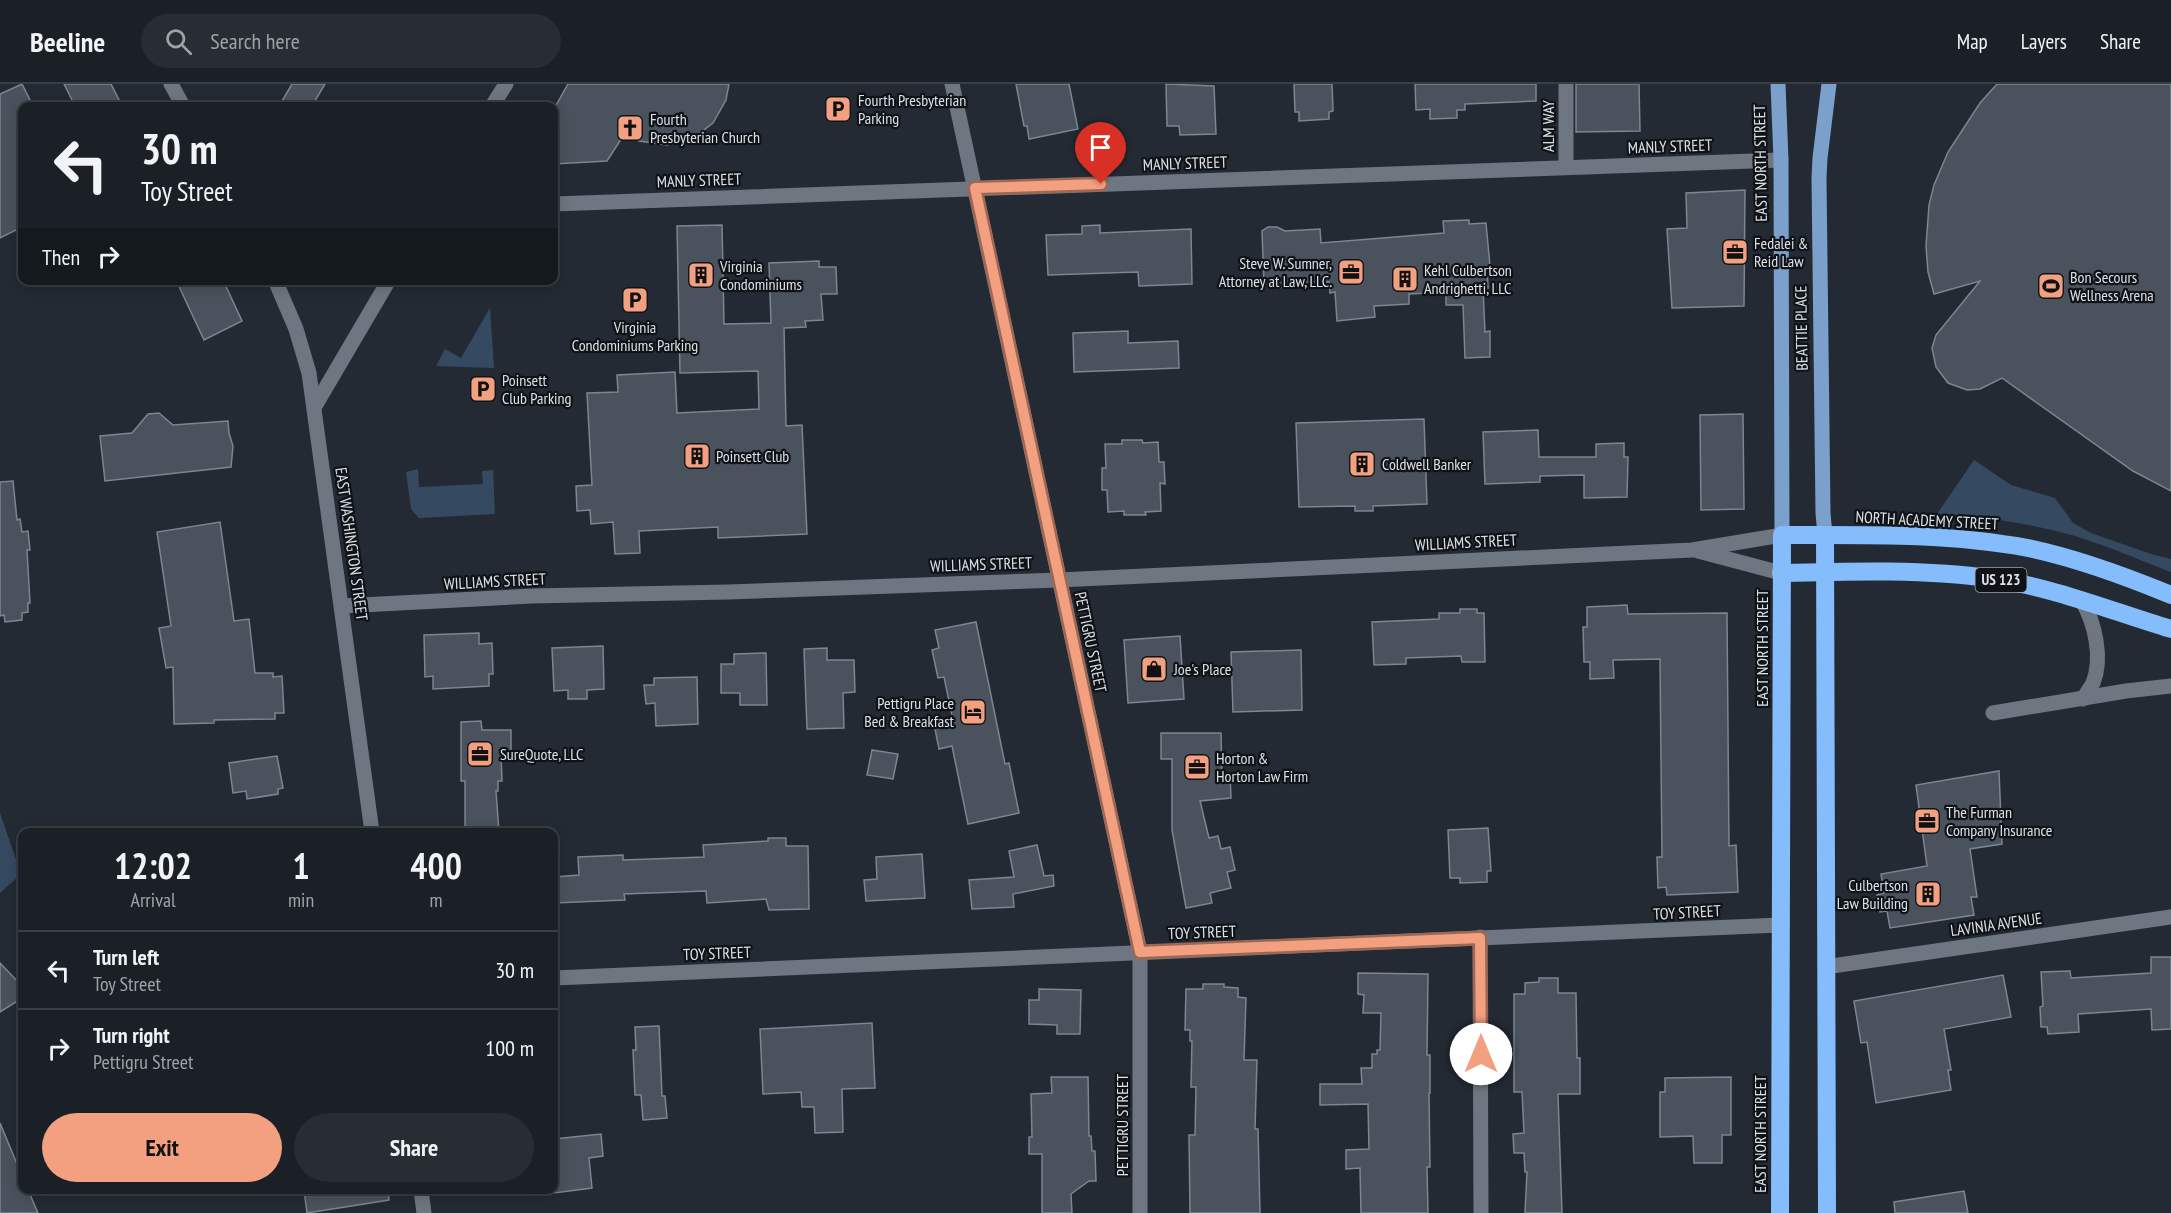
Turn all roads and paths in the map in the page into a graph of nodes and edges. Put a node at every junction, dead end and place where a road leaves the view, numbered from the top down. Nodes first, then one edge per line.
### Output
1 (171, 84) edge
2 (506, 84) edge
3 (952, 84) edge
4 (1566, 84) edge
5 (1778, 84) edge
6 (1829, 84) edge
7 (181, 102) edge
8 (495, 102) edge
9 (1781, 160) junction
10 (1566, 167) junction
11 (975, 188) junction
12 (558, 204) edge
13 (277, 285) edge
14 (386, 285) edge
15 (315, 406) junction
16 (1782, 535) junction
17 (1825, 535) junction
18 (1692, 550) junction
19 (1825, 572) junction
20 (1781, 573) junction
21 (1059, 580) junction
22 (2171, 595) edge
23 (2082, 601) junction
24 (342, 606) junction
25 (2171, 630) edge
26 (2171, 686) edge
27 (2083, 699) junction
28 (1994, 713) dead end
29 (371, 828) edge
30 (2171, 917) edge
31 (1780, 925) junction
32 (1480, 938) junction
33 (1140, 952) junction
34 (1825, 967) junction
35 (558, 978) edge
36 (422, 1194) edge
37 (424, 1213) edge
38 (1140, 1213) edge
39 (1481, 1213) edge
40 (1780, 1213) edge
41 (1827, 1213) edge

1 - 7 street
2 - 8 street
3 - 11 street, PETTIGRU STREET
4 - 10 street, ALM WAY
5 - 9 main road, EAST NORTH STREET
6 - 17 main road, BEATTIE PLACE
9 - 10 street, MANLY STREET
9 - 16 main road, EAST NORTH STREET
10 - 11 street, MANLY STREET
11 - 12 street, MANLY STREET
11 - 21 street, PETTIGRU STREET
13 - 15 street, EAST WASHINGTON STREET
14 - 15 street
15 - 24 street, EAST WASHINGTON STREET
16 - 17 highway, NORTH ACADEMY STREET / US 123
16 - 18 street, WILLIAMS STREET
16 - 20 highway, EAST NORTH STREET
17 - 19 highway, BEATTIE PLACE
17 - 22 highway, NORTH ACADEMY STREET / US 123
18 - 20 street, WILLIAMS STREET
18 - 21 street, WILLIAMS STREET
19 - 20 highway, US 123
19 - 23 highway, US 123
19 - 34 highway
20 - 31 highway, EAST NORTH STREET
21 - 24 street, WILLIAMS STREET
21 - 33 street, PETTIGRU STREET
23 - 25 highway, US 123
23 - 27 street
24 - 29 street, EAST WASHINGTON STREET
26 - 27 street
27 - 28 street
30 - 34 street, LAVINIA AVENUE
31 - 32 street, TOY STREET
31 - 40 highway, EAST NORTH STREET
32 - 33 street, TOY STREET
32 - 39 street
33 - 35 street, TOY STREET
33 - 38 street, PETTIGRU STREET
34 - 41 highway
36 - 37 street

